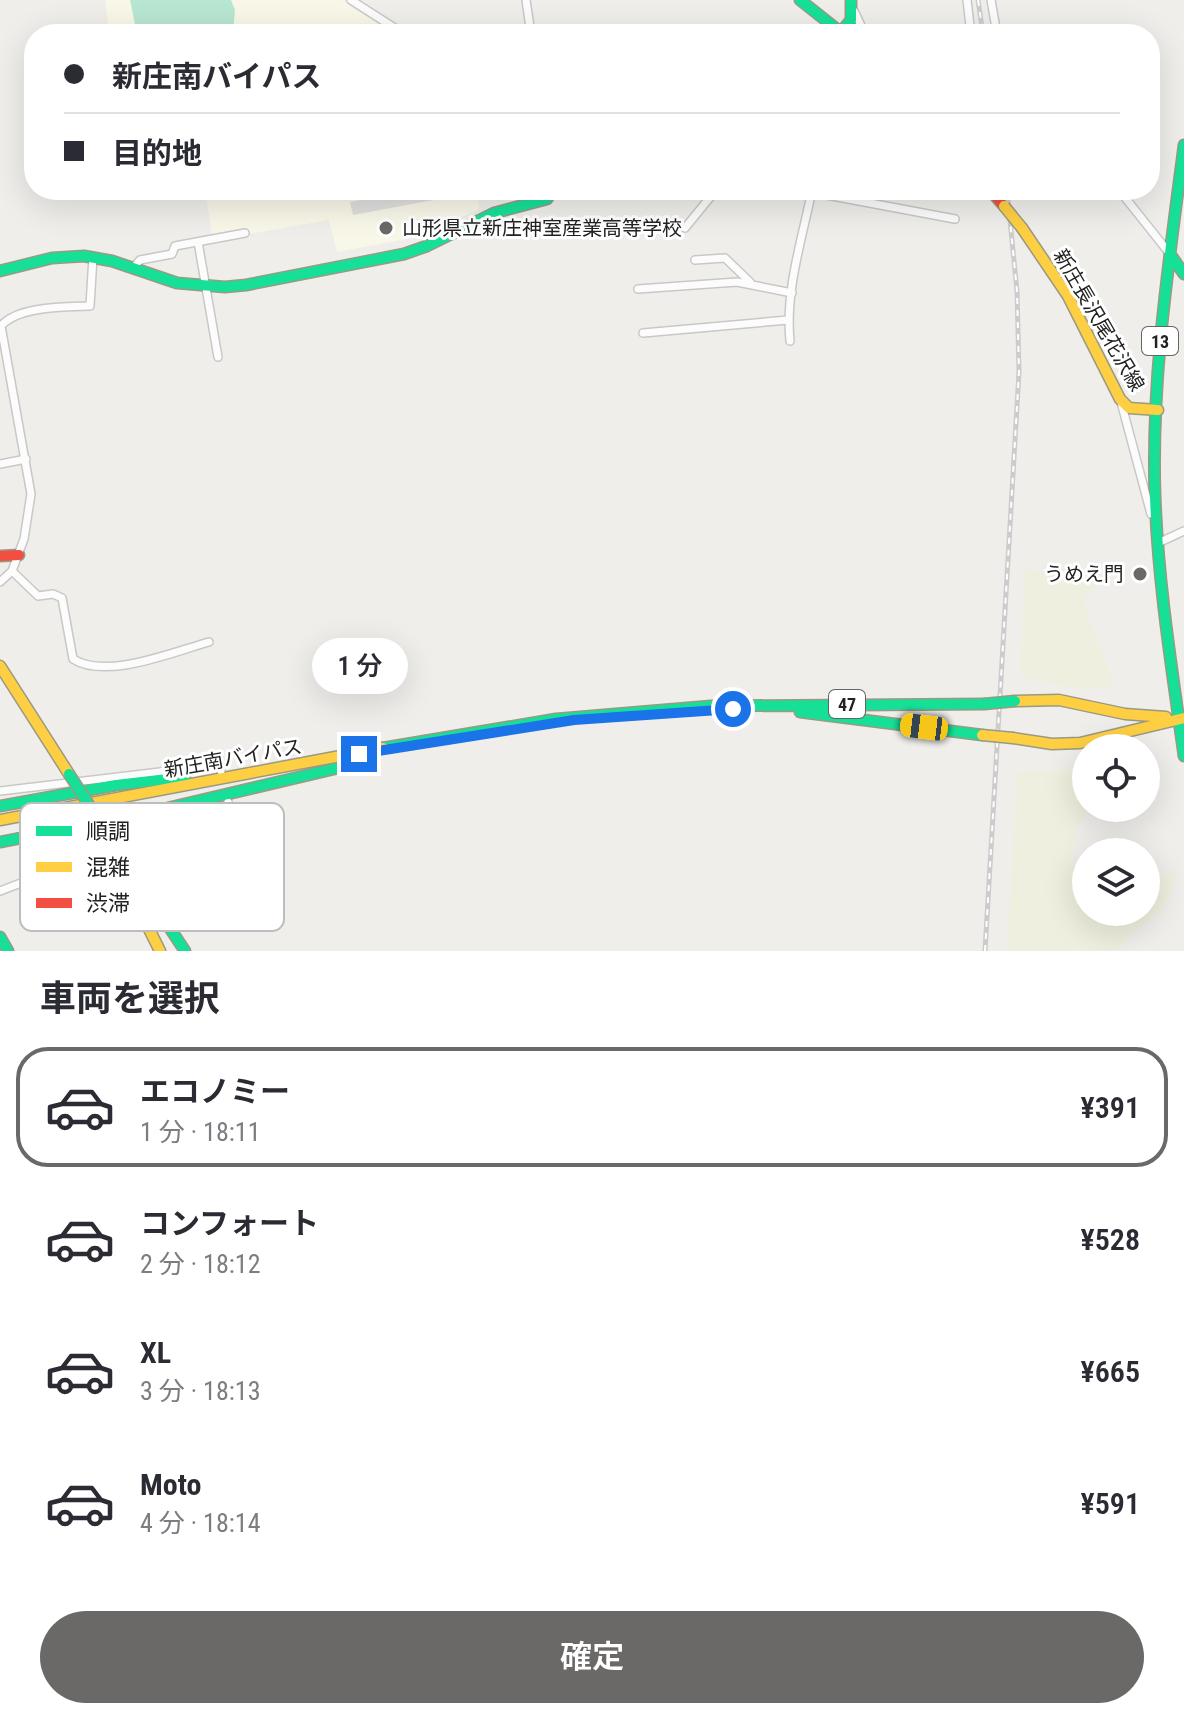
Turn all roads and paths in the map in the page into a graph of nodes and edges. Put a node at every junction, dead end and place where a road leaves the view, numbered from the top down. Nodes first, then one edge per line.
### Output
1 (351, 0) edge
2 (526, 0) edge
3 (800, 0) edge
4 (967, 0) edge
5 (991, 0) edge
6 (852, 4) edge
7 (388, 24) edge
8 (530, 24) edge
9 (829, 24) edge
10 (848, 24) edge
11 (861, 24) edge
12 (970, 24) edge
13 (995, 24) edge
14 (1184, 145) edge
15 (543, 200) edge
16 (708, 200) edge
17 (810, 200) edge
18 (858, 200) edge
19 (999, 200) edge
20 (1127, 200) edge
21 (955, 219) dead end
22 (685, 228) dead end
23 (245, 233) dead end
24 (198, 242) junction
25 (1170, 254) junction
26 (93, 257) junction
27 (695, 260) dead end
28 (133, 268) junction
29 (0, 271) edge
30 (1184, 274) edge
31 (752, 283) junction
32 (205, 285) junction
33 (638, 289) dead end
34 (792, 293) junction
35 (788, 320) junction
36 (643, 333) dead end
37 (790, 341) dead end
38 (218, 357) dead end
39 (1120, 399) junction
40 (1158, 410) junction
41 (26, 459) junction
42 (0, 464) edge
43 (1184, 531) edge
44 (1158, 541) junction
45 (19, 555) junction
46 (0, 556) edge
47 (12, 571) junction
48 (0, 582) edge
49 (209, 642) dead end
50 (0, 666) edge
51 (711, 708) junction
52 (1181, 718) edge
53 (480, 732) junction
54 (1184, 756) edge
55 (221, 771) dead end
56 (0, 791) edge
57 (85, 803) edge
58 (92, 803) edge
59 (187, 803) edge
60 (0, 806) edge
61 (20, 816) edge
62 (0, 820) edge
63 (20, 839) edge
64 (0, 843) edge
65 (20, 883) edge
66 (0, 891) edge
67 (151, 931) edge
68 (173, 931) edge
69 (0, 937) edge
70 (8, 951) edge
71 (160, 951) edge
72 (187, 951) edge

1 - 7 street
2 - 8 street
3 - 9 main road
4 - 12 street
5 - 13 street
6 - 10 main road
6 - 11 street
14 - 25 main road, 13
15 - 32 main road
16 - 22 street
17 - 34 street
18 - 21 street
19 - 39 main road, 新庄長沢尾花沢線, bridge
20 - 25 street
23 - 24 street
24 - 28 street
24 - 32 street
25 - 30 main road
25 - 40 main road, 13
26 - 28 main road
26 - 29 main road
26 - 41 street
27 - 31 street
28 - 32 main road
31 - 33 street
31 - 34 street
32 - 38 street
34 - 35 street
35 - 36 street
35 - 37 street
39 - 40 main road, 新庄長沢尾花沢線
39 - 44 street
40 - 44 main road, 13
41 - 42 street
41 - 45 street
43 - 44 street
44 - 52 main road, 13
45 - 46 main road
45 - 47 street
47 - 48 street
47 - 49 street
50 - 57 main road, bridge
51 - 52 main road, 47, bridge
51 - 52 main road, 47, bridge
51 - 53 main road, 47
52 - 54 main road, 13
53 - 58 main road, 新庄南バイパス
53 - 59 main road
53 - 60 main road
55 - 56 street
61 - 62 main road, 新庄南バイパス
63 - 64 main road
65 - 66 street
67 - 71 main road
68 - 72 main road
69 - 70 main road

